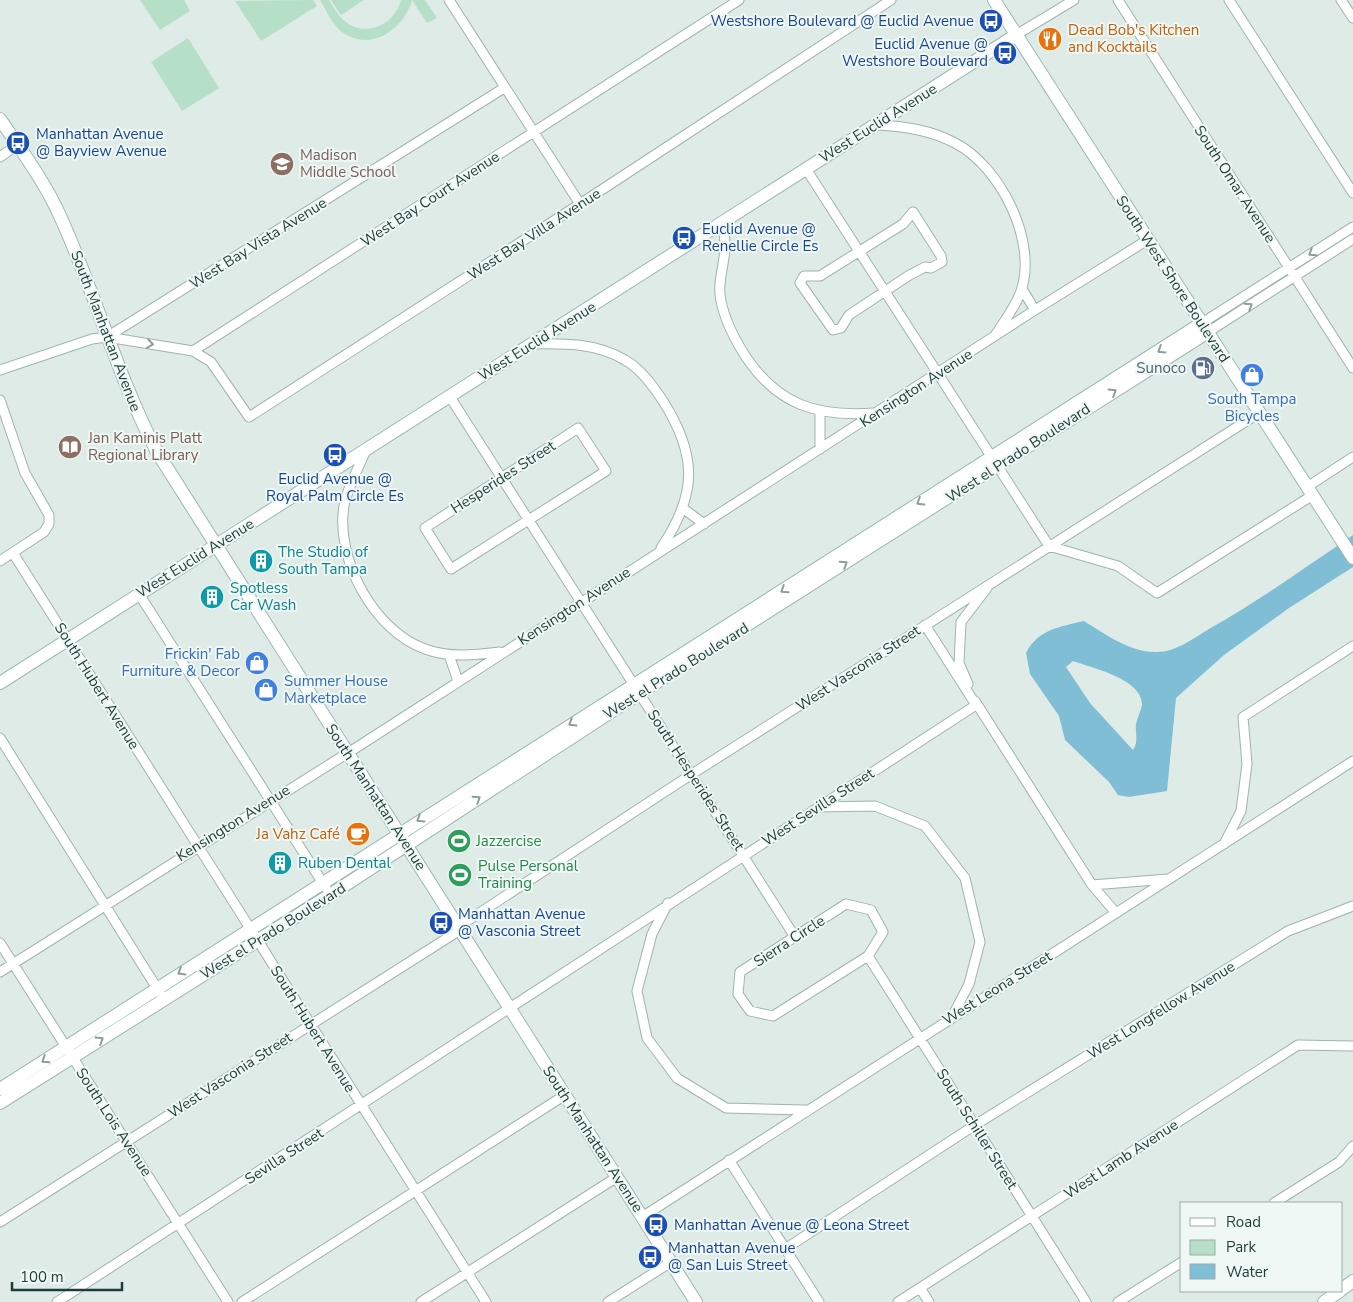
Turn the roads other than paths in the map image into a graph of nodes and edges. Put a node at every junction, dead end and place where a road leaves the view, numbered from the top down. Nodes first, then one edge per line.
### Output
1 (449, 0) edge
2 (739, 0) edge
3 (891, 0) edge
4 (994, 0) edge
5 (1074, 0) edge
6 (1118, 0) edge
7 (1229, 0) edge
8 (1341, 0) edge
9 (1353, 18) edge
10 (1016, 35) junction
11 (504, 88) junction
12 (0, 119) edge
13 (877, 125) junction
14 (534, 132) junction
15 (17, 145) junction
16 (0, 157) edge
17 (806, 169) junction
18 (1353, 193) edge
19 (580, 204) junction
20 (723, 222) junction
21 (1353, 227) edge
22 (1149, 239) junction
23 (1353, 239) edge
24 (859, 251) junction
25 (1289, 268) junction
26 (1294, 277) junction
27 (1022, 289) junction
28 (885, 292) junction
29 (1035, 310) junction
30 (1205, 328) junction
31 (108, 337) junction
32 (993, 338) junction
33 (532, 344) junction
34 (193, 351) junction
35 (1353, 368) edge
36 (0, 370) edge
37 (938, 374) junction
38 (450, 397) junction
39 (0, 400) edge
40 (820, 411) junction
41 (877, 413) junction
42 (1260, 413) junction
43 (820, 449) junction
44 (366, 450) junction
45 (1353, 457) edge
46 (994, 461) junction
47 (502, 479) junction
48 (1310, 491) junction
49 (684, 509) junction
50 (528, 520) junction
51 (704, 524) junction
52 (217, 545) junction
53 (1050, 546) junction
54 (660, 551) junction
55 (13, 553) junction
56 (1353, 558) edge
57 (0, 561) edge
58 (992, 583) junction
59 (139, 594) junction
60 (581, 602) junction
61 (925, 626) junction
62 (68, 640) junction
63 (1353, 646) edge
64 (503, 652) junction
65 (449, 655) junction
66 (458, 681) junction
67 (0, 683) edge
68 (637, 689) junction
69 (976, 705) junction
70 (0, 738) edge
71 (347, 752) junction
72 (537, 752) junction
73 (1353, 761) edge
74 (692, 774) junction
75 (270, 800) junction
76 (817, 807) junction
77 (437, 808) junction
78 (444, 820) junction
79 (399, 832) junction
80 (407, 844) junction
81 (1224, 844) junction
82 (197, 846) junction
83 (744, 854) junction
84 (361, 858) junction
85 (369, 869) junction
86 (1170, 879) junction
87 (322, 883) junction
88 (1092, 885) junction
89 (330, 895) junction
90 (668, 902) junction
91 (104, 905) junction
92 (1353, 906) edge
93 (1116, 914) junction
94 (459, 928) junction
95 (250, 930) junction
96 (795, 937) junction
97 (257, 941) junction
98 (0, 942) edge
99 (868, 956) junction
100 (13, 963) junction
101 (0, 972) edge
102 (156, 987) junction
103 (164, 1000) junction
104 (509, 1008) junction
105 (952, 1017) junction
106 (310, 1024) junction
107 (920, 1038) junction
108 (1353, 1046) edge
109 (69, 1052) junction
110 (0, 1088) edge
111 (565, 1095) junction
112 (0, 1103) edge
113 (362, 1106) junction
114 (806, 1110) junction
115 (975, 1125) junction
116 (126, 1141) junction
117 (1353, 1146) edge
118 (729, 1160) junction
119 (617, 1177) junction
120 (416, 1191) junction
121 (1276, 1202) edge
122 (1032, 1216) junction
123 (642, 1217) junction
124 (0, 1222) edge
125 (179, 1224) junction
126 (785, 1249) junction
127 (671, 1262) junction
128 (1180, 1263) edge
129 (467, 1273) junction
130 (920, 1288) junction
131 (1338, 1292) edge
132 (57, 1302) edge
133 (228, 1302) edge
134 (242, 1302) edge
135 (421, 1302) edge
136 (486, 1302) edge
137 (608, 1302) edge
138 (696, 1302) edge
139 (818, 1302) edge
140 (898, 1302) edge
141 (929, 1302) edge
142 (1086, 1302) edge
143 (1118, 1302) edge
144 (1324, 1302) edge

1 - 11 street
2 - 14 street, West Bay Court Avenue
3 - 19 street, West Bay Villa Avenue
4 - 10 street, South West Shore Boulevard
5 - 10 street, West Euclid Avenue
6 - 25 street, South Omar Avenue
7 - 18 street
8 - 9 street
10 - 13 street, West Euclid Avenue
10 - 22 street, South West Shore Boulevard
11 - 14 street
11 - 31 street, West Bay Vista Avenue
12 - 15 street, South Manhattan Avenue
13 - 17 street, West Euclid Avenue
13 - 27 street
14 - 19 street
14 - 34 street, West Bay Court Avenue
15 - 16 street
15 - 31 street, South Manhattan Avenue
17 - 20 street, West Euclid Avenue
17 - 24 street
19 - 34 street, West Bay Villa Avenue
20 - 33 street, West Euclid Avenue
20 - 40 street
21 -> 25 street, West el Prado Boulevard
22 - 29 street, Kensington Avenue
22 - 30 street, South West Shore Boulevard
23 - 26 street, West el Prado Boulevard
24 - 28 street
24 - 28 street
24 - 28 street
25 - 26 street, South Omar Avenue
25 - 30 street, West el Prado Boulevard
30 -> 26 street, West el Prado Boulevard
26 - 35 street, South Omar Avenue
27 - 29 street
27 - 32 street
28 - 37 street
29 - 32 street, Kensington Avenue
30 - 42 street, South West Shore Boulevard
30 - 46 street, West el Prado Boulevard
31 -> 34 street
31 - 36 street, West Bay Vista Avenue
31 - 52 street, South Manhattan Avenue
32 - 37 street, Kensington Avenue
33 - 38 street, West Euclid Avenue
33 - 49 street
37 - 41 street, Kensington Avenue
37 - 46 street
38 - 44 street, West Euclid Avenue
38 - 47 street, South Hesperides Street
39 - 55 street
40 - 41 street
40 - 43 street
41 - 43 street, Kensington Avenue
42 - 48 street, South West Shore Boulevard
42 - 53 street, West Vasconia Street
43 - 51 street, Kensington Avenue
44 - 52 street, West Euclid Avenue
44 - 65 street
45 - 48 street
46 - 53 street
46 - 68 street, West el Prado Boulevard
47 - 50 street, South Hesperides Street
47 - 50 street, Hesperides Street
47 - 50 street, Hesperides Street
48 - 53 street
48 - 56 street, South West Shore Boulevard
49 - 51 street
49 - 54 street
50 - 60 street, South Hesperides Street
51 - 54 street, Kensington Avenue
52 - 59 street, West Euclid Avenue
52 - 71 street, South Manhattan Avenue
53 - 58 street, West Vasconia Street
54 - 60 street, Kensington Avenue
55 - 57 street
55 - 62 street, South Hubert Avenue
58 - 61 street, West Vasconia Street
58 - 69 street
59 - 62 street, West Euclid Avenue
59 - 75 street
60 - 64 street, Kensington Avenue
60 - 68 street, South Hesperides Street
61 - 69 street
61 - 74 street, West Vasconia Street
62 - 67 street, West Euclid Avenue
62 - 82 street, South Hubert Avenue
63 - 81 street
64 - 65 street
64 - 66 street, Kensington Avenue
65 - 66 street
66 - 71 street, Kensington Avenue
68 - 72 street, West el Prado Boulevard
68 - 74 street, South Hesperides Street
69 - 76 street, West Sevilla Street
69 - 88 street
70 - 91 street
71 - 75 street, Kensington Avenue
71 - 79 street, South Manhattan Avenue
72 - 77 street, West el Prado Boulevard
78 -> 72 street, West el Prado Boulevard
73 - 81 street, West Leona Street
74 - 83 street, South Hesperides Street
74 - 94 street, West Vasconia Street
75 - 82 street, Kensington Avenue
75 - 87 street
76 - 83 street, West Sevilla Street
76 - 105 street
77 - 78 street
77 -> 79 street, West el Prado Boulevard
78 - 80 street, West el Prado Boulevard
79 - 80 street, South Manhattan Avenue
79 - 84 street, West el Prado Boulevard
80 - 85 street, West el Prado Boulevard
80 - 94 street, South Manhattan Avenue
81 - 86 street, West Leona Street
82 - 91 street, Kensington Avenue
82 - 95 street, South Hubert Avenue
83 - 90 street, West Sevilla Street
83 - 96 street, South Hesperides Street
84 - 85 street
84 - 87 street, West el Prado Boulevard
85 - 89 street, West el Prado Boulevard
86 - 88 street
86 - 93 street, West Leona Street
87 - 89 street
87 - 95 street, West el Prado Boulevard
88 - 93 street
89 - 97 street, West el Prado Boulevard
90 - 104 street, West Sevilla Street
90 - 114 street
91 - 100 street, Kensington Avenue
91 - 102 street
92 - 115 street, West Longfellow Avenue
93 - 105 street, West Leona Street
94 - 104 street, South Manhattan Avenue
94 - 106 street, West Vasconia Street
95 - 97 street, South Hubert Avenue
95 -> 102 street, West el Prado Boulevard
96 - 99 street, Sierra Circle
96 - 99 street, Sierra Circle
97 - 103 street, West el Prado Boulevard
97 - 106 street, South Hubert Avenue
98 - 100 street, South Lois Avenue
99 - 107 street, South Schiller Street
100 - 101 street, Kensington Avenue
100 - 109 street, South Lois Avenue
102 - 103 street
102 - 109 street, West el Prado Boulevard
109 -> 103 street, West el Prado Boulevard
104 - 111 street, South Manhattan Avenue
104 - 113 street, Sevilla Street
105 - 107 street, West Leona Street
106 - 113 street, South Hubert Avenue
106 - 116 street, West Vasconia Street
107 - 114 street, West Leona Street
107 - 115 street, South Schiller Street
108 - 122 street, West Lamb Avenue
109 -> 110 street, West el Prado Boulevard
109 - 112 street, West el Prado Boulevard
109 - 116 street, South Lois Avenue
111 - 119 street, South Manhattan Avenue
111 - 120 street
113 - 120 street, South Hubert Avenue
113 - 125 street, Sevilla Street
114 - 118 street, West Leona Street
115 - 122 street, South Schiller Street
115 - 126 street, West Longfellow Avenue
116 - 124 street, West Vasconia Street
116 - 125 street, South Lois Avenue
117 - 121 street
118 - 123 street, West Leona Street
118 - 126 street
119 - 123 street, South Manhattan Avenue
119 - 129 street
120 - 129 street, South Hubert Avenue
120 - 134 street
122 - 130 street, West Lamb Avenue
122 - 142 street, South Schiller Street
123 - 127 street, South Manhattan Avenue
125 - 132 street, Sevilla Street
125 - 133 street, South Lois Avenue
126 - 139 street
127 - 137 street
127 - 138 street, South Manhattan Avenue
128 - 143 street
129 - 135 street
129 - 136 street, South Hubert Avenue
130 - 140 street, West Lamb Avenue
130 - 141 street
131 - 144 street

